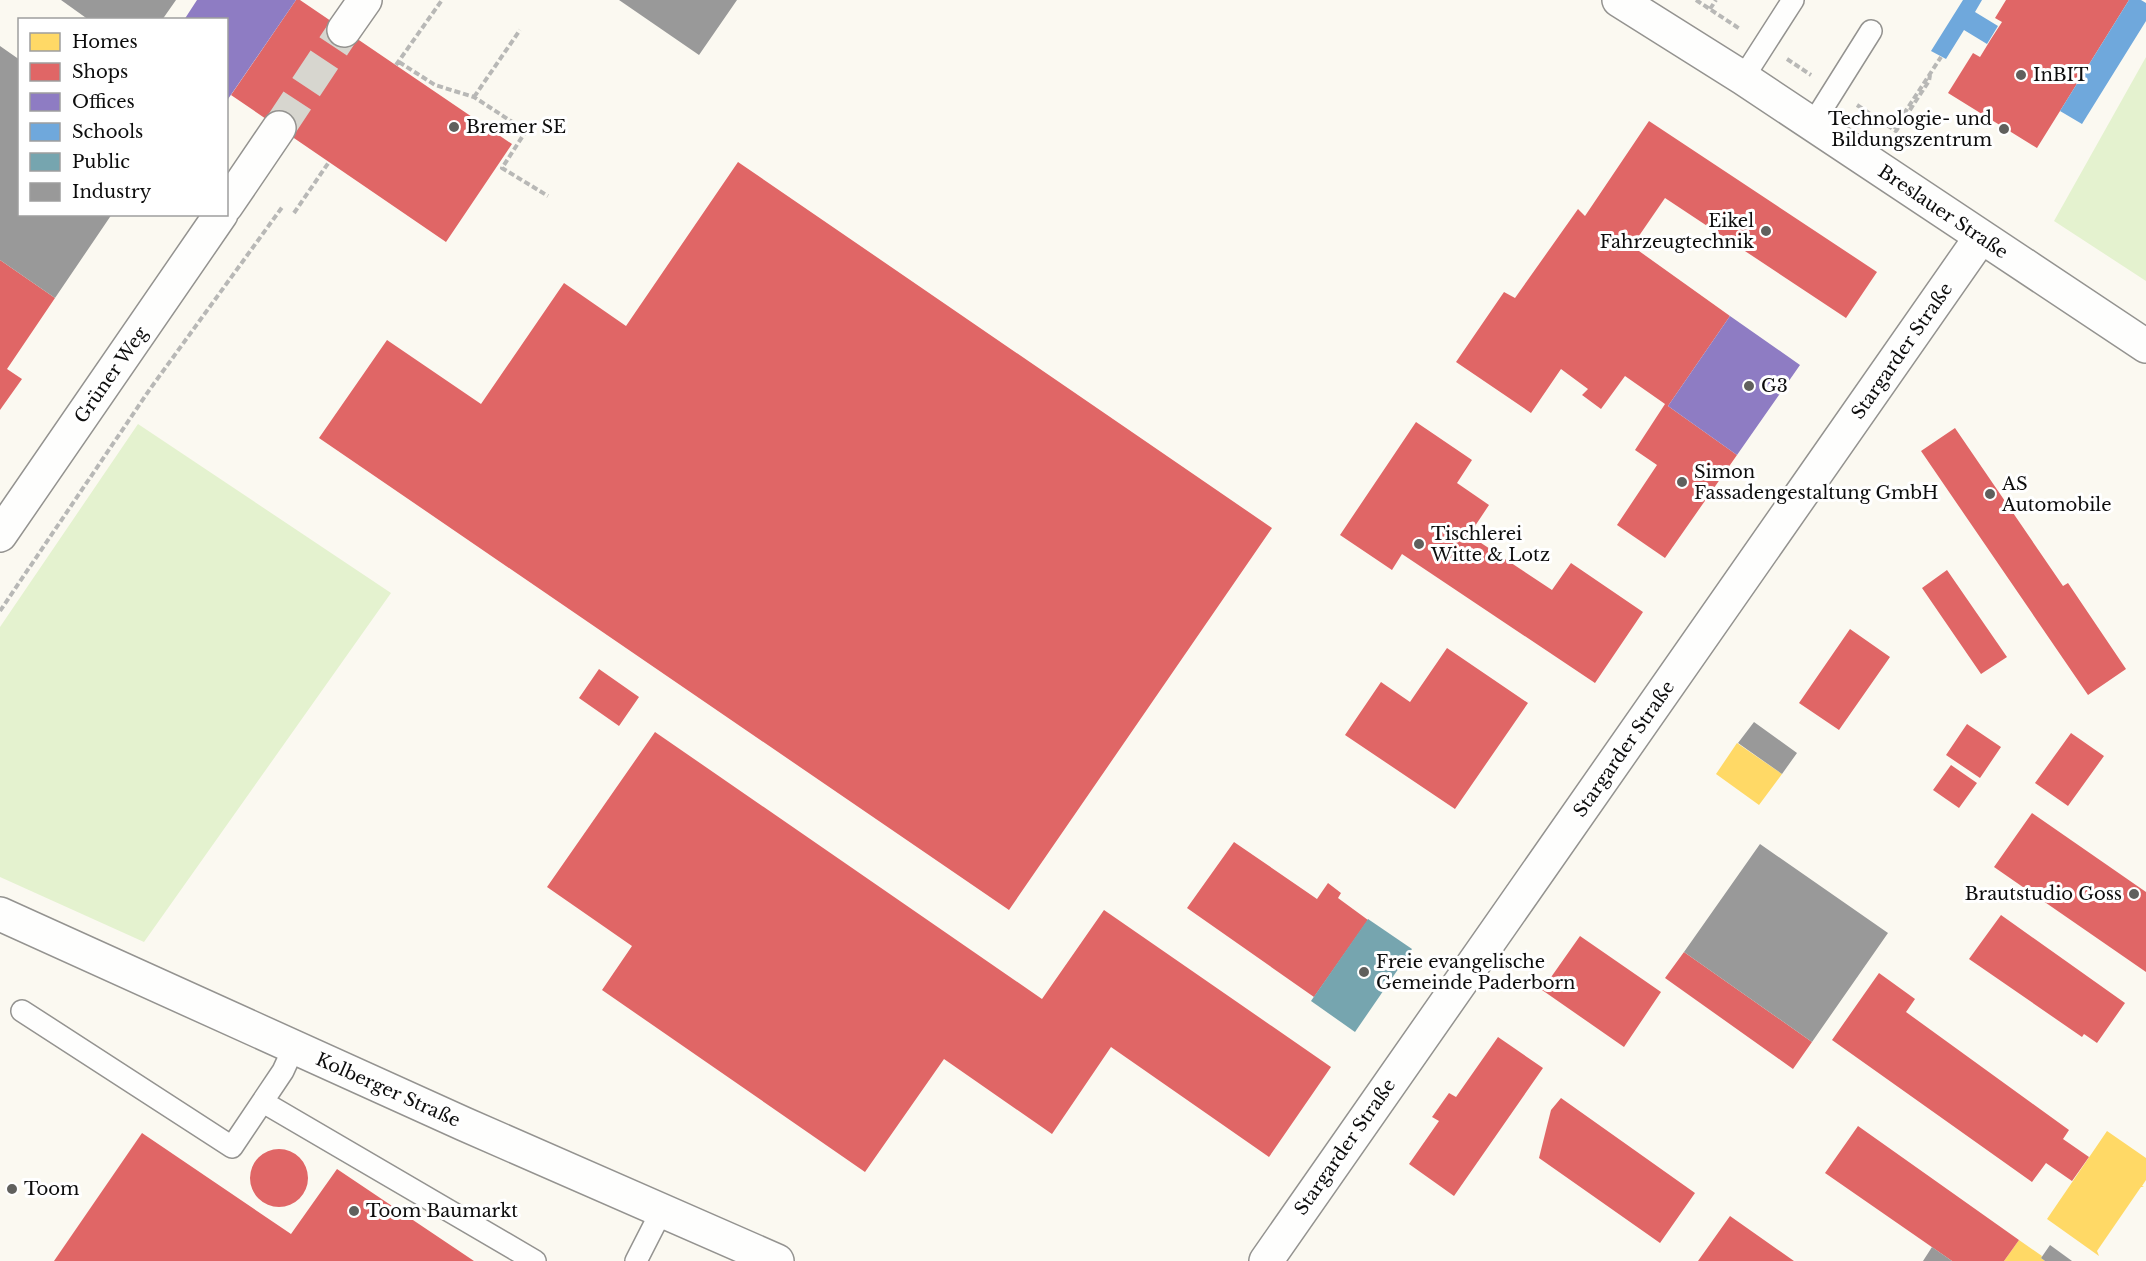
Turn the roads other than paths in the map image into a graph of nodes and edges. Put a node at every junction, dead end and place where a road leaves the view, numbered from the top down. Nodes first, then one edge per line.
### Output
1 (365, 0) edge
2 (1619, 0) edge
3 (1793, 0) edge
4 (345, 30) tunnel mouth
5 (1872, 31) dead end
6 (1743, 78) junction
7 (1812, 125) junction
8 (279, 128) tunnel mouth
9 (228, 203) edge
10 (220, 216) edge
11 (1982, 237) junction
12 (2146, 346) edge
13 (0, 535) edge
14 (0, 914) edge
15 (22, 1011) dead end
16 (294, 1047) junction
17 (263, 1101) junction
18 (662, 1210) junction
19 (535, 1261) edge
20 (636, 1261) edge
21 (777, 1261) edge
22 (1266, 1261) edge

1 - 4 street
2 - 6 street, Breslauer Straße
3 - 6 lane
5 - 7 lane
6 - 7 street, Breslauer Straße
7 - 11 street, Breslauer Straße
8 - 9 street
10 - 13 street, Grüner Weg
11 - 12 street, Breslauer Straße
11 - 22 street, Stargarder Straße
14 - 16 street, Kolberger Straße
15 - 17 lane
16 - 17 lane
16 - 18 street, Kolberger Straße
17 - 19 lane
18 - 20 lane
18 - 21 street, Kolberger Straße

